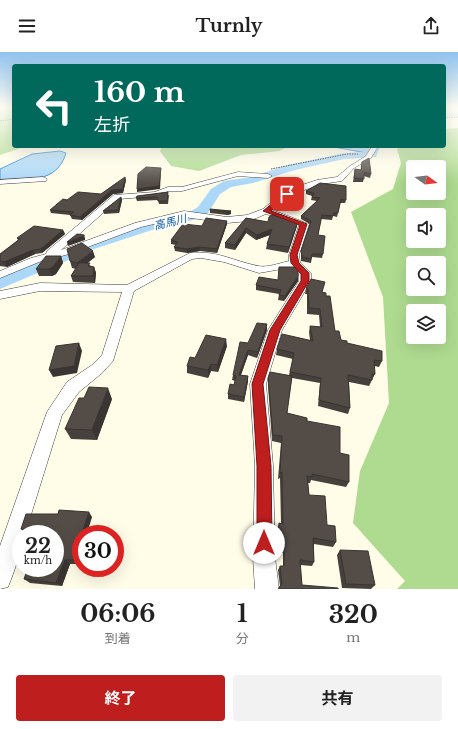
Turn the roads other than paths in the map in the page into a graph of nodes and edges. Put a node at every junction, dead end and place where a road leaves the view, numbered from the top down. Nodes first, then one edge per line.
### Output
1 (374, 148) edge
2 (268, 176) dead end
3 (43, 178) dead end
4 (0, 182) edge
5 (266, 211) junction
6 (48, 255) junction
7 (295, 263) junction
8 (0, 275) edge
9 (129, 289) junction
10 (0, 295) edge
11 (0, 579) edge
12 (267, 589) edge

1 - 5 street
2 - 6 street
3 - 4 street
5 - 6 street
5 - 7 street
6 - 8 street
7 - 9 street
7 - 12 street
9 - 10 street
9 - 11 street

